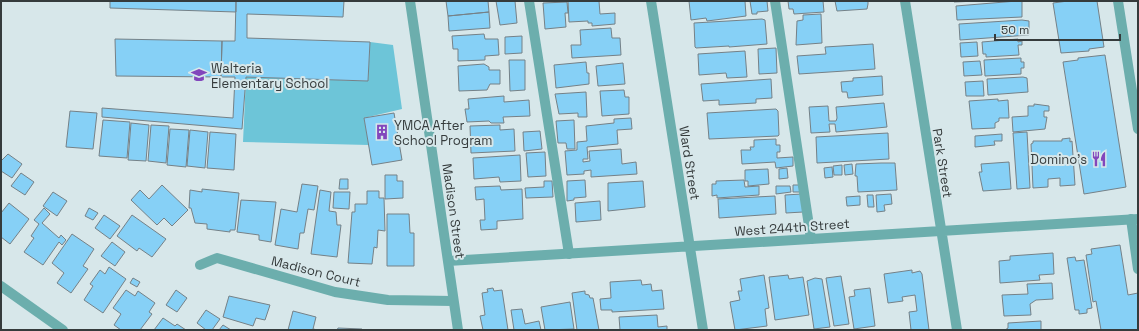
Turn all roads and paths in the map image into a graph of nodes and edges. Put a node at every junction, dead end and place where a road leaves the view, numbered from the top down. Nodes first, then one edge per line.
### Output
1 (410, 1) edge
2 (529, 1) edge
3 (651, 1) edge
4 (775, 1) edge
5 (904, 1) edge
6 (1118, 1) edge
7 (1138, 129) edge
8 (1134, 219) edge
9 (941, 231) junction
10 (810, 239) junction
11 (690, 246) junction
12 (569, 254) junction
13 (448, 261) junction
14 (200, 265) dead end
15 (1138, 269) edge
16 (1, 286) edge
17 (454, 301) junction
18 (63, 330) edge
19 (458, 330) edge
20 (703, 330) edge
21 (957, 330) edge

1 - 13 street, Madison Street
2 - 12 street
3 - 11 street, Ward Street
4 - 10 street
5 - 9 street, Park Street
6 - 7 street
8 - 9 street, West 244th Street
8 - 15 street
9 - 10 street, West 244th Street
9 - 21 street, Park Street
10 - 11 street, West 244th Street
11 - 12 street, West 244th Street
11 - 20 street, Ward Street
12 - 13 street, West 244th Street
13 - 17 street, Madison Street
14 - 17 street, Madison Court
16 - 18 street
17 - 19 street, Madison Street

